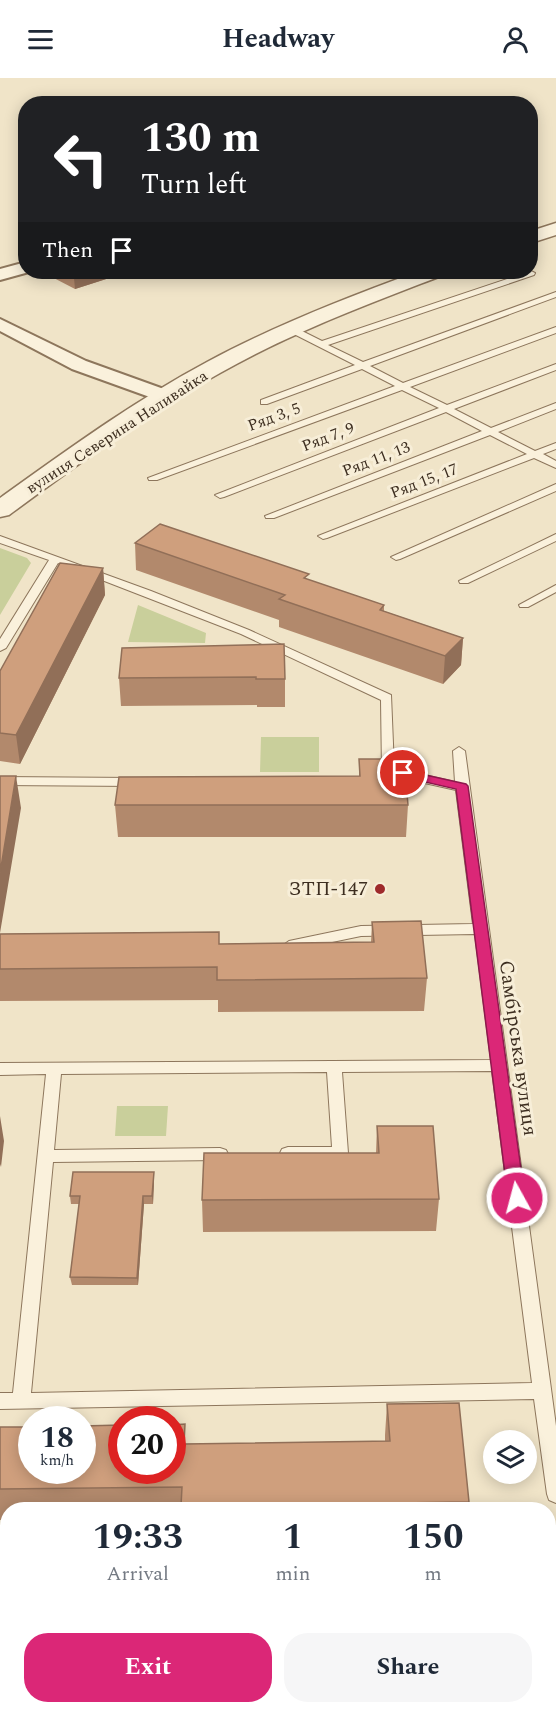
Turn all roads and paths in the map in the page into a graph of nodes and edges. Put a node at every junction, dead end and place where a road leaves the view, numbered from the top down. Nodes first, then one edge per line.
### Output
1 (556, 229) edge
2 (538, 235) edge
3 (18, 269) edge
4 (0, 275) edge
5 (416, 279) edge
6 (513, 279) edge
7 (556, 294) edge
8 (0, 324) edge
9 (291, 329) junction
10 (556, 330) edge
11 (322, 344) junction
12 (362, 364) junction
13 (556, 367) edge
14 (405, 385) junction
15 (165, 396) junction
16 (264, 402) dead end
17 (556, 406) edge
18 (447, 407) junction
19 (492, 431) junction
20 (556, 446) edge
21 (536, 454) junction
22 (556, 465) edge
23 (153, 478) dead end
24 (556, 487) edge
25 (220, 495) dead end
26 (0, 510) edge
27 (270, 516) dead end
28 (323, 536) dead end
29 (556, 537) edge
30 (0, 539) edge
31 (396, 557) dead end
32 (55, 559) junction
33 (464, 581) dead end
34 (556, 588) edge
35 (524, 605) dead end
36 (0, 648) edge
37 (283, 662) edge
38 (317, 662) junction
39 (459, 751) dead end
40 (0, 781) edge
41 (151, 782) edge
42 (462, 786) junction
43 (481, 929) junction
44 (272, 946) edge
45 (499, 1065) junction
46 (334, 1066) junction
47 (54, 1068) junction
48 (0, 1069) edge
49 (234, 1154) edge
50 (269, 1154) edge
51 (45, 1156) junction
52 (542, 1391) junction
53 (21, 1400) junction
54 (0, 1401) edge
55 (556, 1494) edge

1 - 2 street
3 - 4 street
5 - 9 street, вулиця Северина Наливайка
6 - 11 lane
7 - 12 lane
8 - 15 street
9 - 11 lane
9 - 15 street, вулиця Северина Наливайка
10 - 14 lane, Ряд 3, 5
11 - 12 lane
12 - 14 lane
12 - 16 lane
13 - 18 lane, Ряд 7, 9
14 - 18 lane
14 - 23 lane, Ряд 3, 5
15 - 26 street, вулиця Северина Наливайка
17 - 19 lane, Ряд 11, 13
18 - 19 lane
18 - 25 lane, Ряд 7, 9
19 - 21 lane
19 - 27 lane, Ряд 11, 13
20 - 21 lane, Ряд 15, 17
21 - 22 lane
21 - 28 lane, Ряд 15, 17
24 - 31 lane
29 - 33 lane
30 - 32 lane
32 - 36 lane
32 - 38 lane
34 - 35 lane
37 - 38 lane
38 - 42 lane
39 - 42 lane, Самбірська вулиця
40 - 41 lane
42 - 43 lane, Самбірська вулиця
43 - 44 lane
43 - 45 lane, Самбірська вулиця
45 - 46 lane
45 - 52 lane, Самбірська вулиця
46 - 47 lane
46 - 50 lane
47 - 48 lane
47 - 51 lane
49 - 51 lane
51 - 53 lane
52 - 53 lane
52 - 55 lane, Самбірська вулиця
53 - 54 lane

